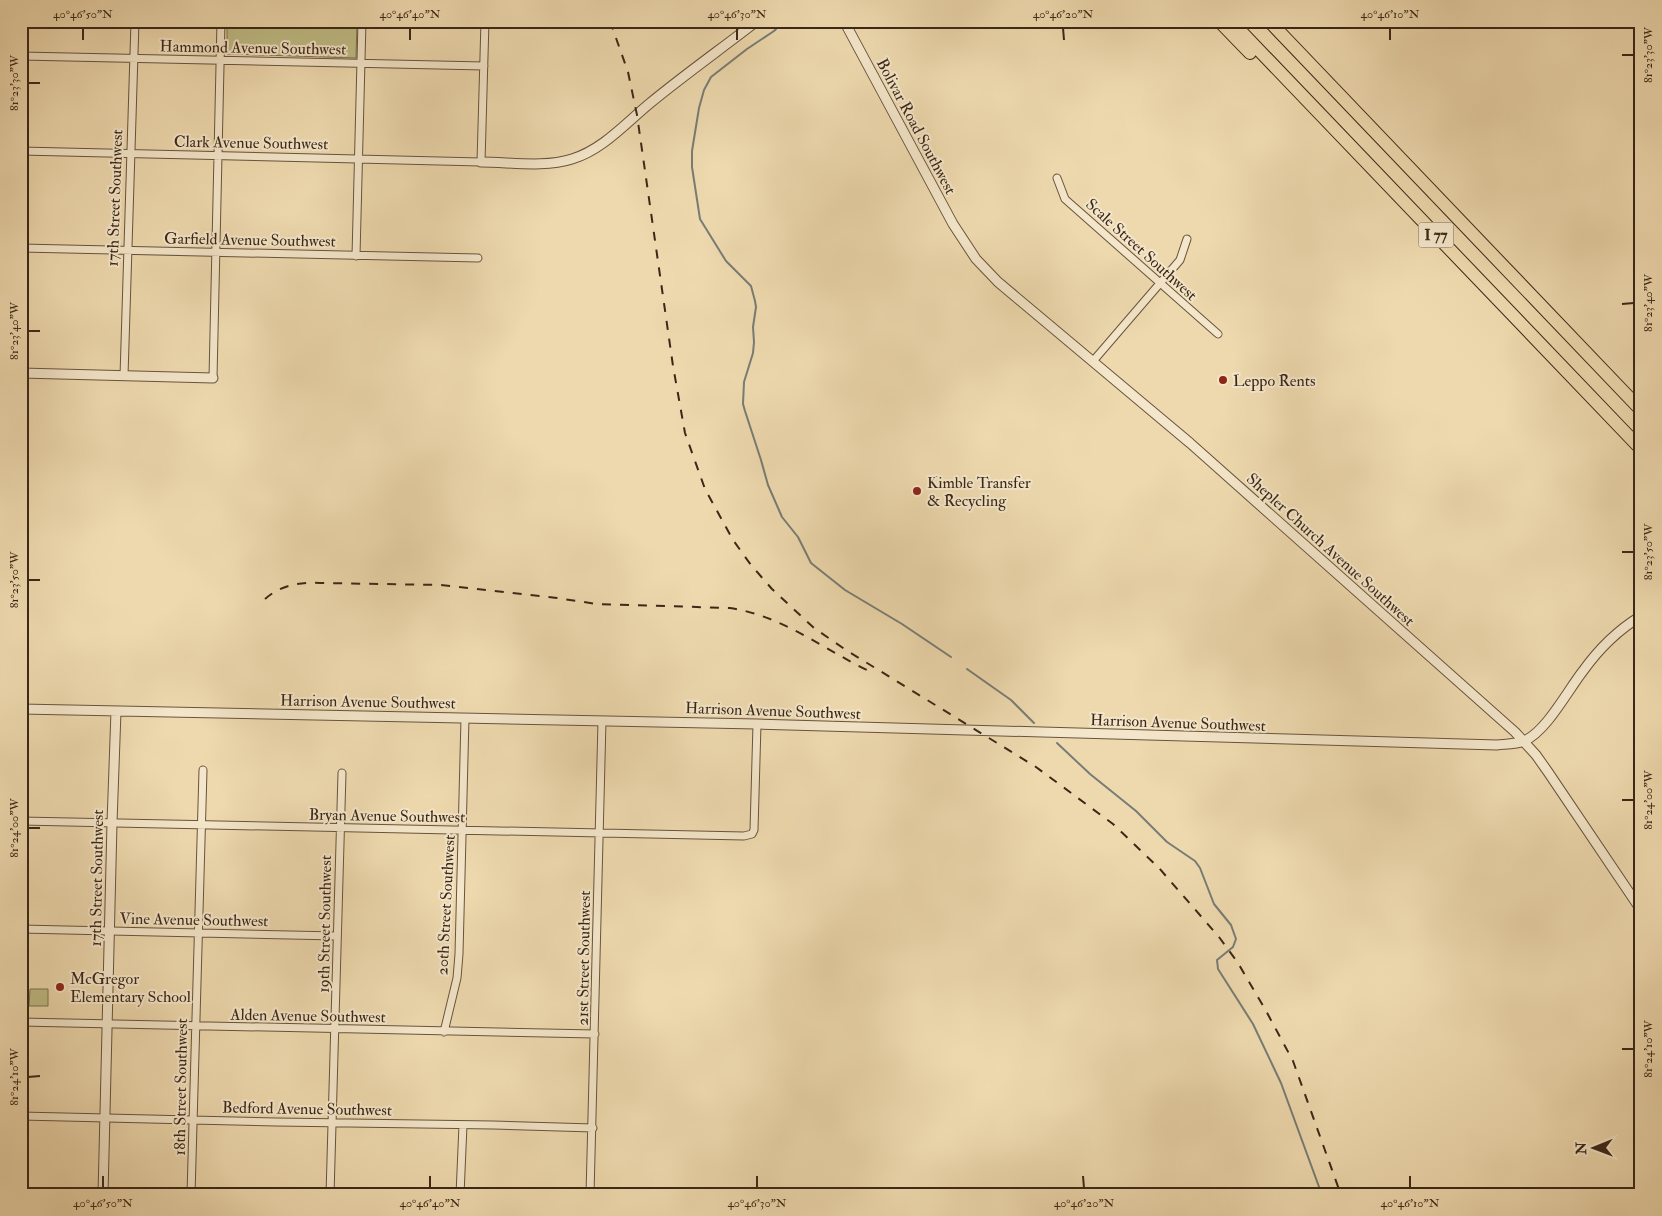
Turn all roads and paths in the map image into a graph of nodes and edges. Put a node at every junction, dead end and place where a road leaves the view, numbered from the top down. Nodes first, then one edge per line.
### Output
1 (135, 21) edge
2 (221, 21) edge
3 (362, 21) edge
4 (485, 21) edge
5 (757, 21) edge
6 (844, 21) edge
7 (1218, 21) edge
8 (1232, 21) edge
9 (1269, 21) edge
10 (1280, 21) edge
11 (21, 56) edge
12 (134, 57) junction
13 (220, 60) junction
14 (361, 63) junction
15 (484, 66) junction
16 (21, 151) edge
17 (130, 154) junction
18 (218, 155) junction
19 (358, 159) junction
20 (481, 162) junction
21 (1413, 172) junction
22 (1057, 178) dead end
23 (1429, 228) junction
24 (1187, 238) dead end
25 (965, 244) joint
26 (21, 248) edge
27 (128, 250) junction
28 (216, 252) junction
29 (356, 256) junction
30 (478, 258) dead end
31 (1160, 284) junction
32 (1218, 334) dead end
33 (1094, 360) junction
34 (21, 373) edge
35 (124, 376) junction
36 (213, 378) joint
37 (1641, 410) edge
38 (1641, 449) edge
39 (1641, 616) edge
40 (21, 709) edge
41 (116, 711) junction
42 (465, 718) junction
43 (602, 721) junction
44 (757, 724) junction
45 (1523, 741) junction
46 (202, 770) dead end
47 (342, 773) dead end
48 (21, 821) edge
49 (112, 823) junction
50 (201, 825) junction
51 (340, 828) junction
52 (462, 830) junction
53 (599, 832) junction
54 (1641, 910) edge
55 (21, 928) edge
56 (110, 931) junction
57 (198, 932) junction
58 (337, 936) junction
59 (21, 1022) edge
60 (108, 1024) junction
61 (195, 1026) junction
62 (335, 1029) junction
63 (444, 1032) junction
64 (595, 1034) junction
65 (21, 1116) edge
66 (105, 1118) junction
67 (193, 1120) junction
68 (332, 1123) junction
69 (463, 1125) junction
70 (592, 1128) junction
71 (103, 1195) edge
72 (191, 1195) edge
73 (330, 1195) edge
74 (460, 1195) edge
75 (590, 1195) edge

1 - 12 street, 17th Street Southwest
2 - 13 street
3 - 14 street
4 - 15 street
5 - 20 street
6 - 25 street, Bolivar Road Southwest
7 - 23 highway
8 - 23 highway, I 77
9 - 21 highway, I 77
10 - 21 highway
11 - 12 street, Hammond Avenue Southwest
12 - 13 street, Hammond Avenue Southwest
12 - 17 street, 17th Street Southwest
13 - 14 street, Hammond Avenue Southwest
13 - 18 street
14 - 15 street, Hammond Avenue Southwest
14 - 19 street
15 - 20 street
16 - 17 street, Clark Avenue Southwest
17 - 18 street, Clark Avenue Southwest
17 - 27 street, 17th Street Southwest
18 - 19 street, Clark Avenue Southwest
18 - 28 street
19 - 20 street, Clark Avenue Southwest
19 - 29 street
21 - 37 highway, I 77
22 - 31 street, Scale Street Southwest
23 - 38 highway, I 77
24 - 31 street
25 - 33 street, Shepler Church Avenue Southwest
26 - 27 street, Garfield Avenue Southwest
27 - 28 street, Garfield Avenue Southwest
27 - 35 street, 17th Street Southwest
28 - 29 street, Garfield Avenue Southwest
28 - 36 street
29 - 30 street, Garfield Avenue Southwest
31 - 32 street, Scale Street Southwest
31 - 33 street
33 - 45 street, Shepler Church Avenue Southwest
34 - 35 street
35 - 36 street
39 - 45 street
40 - 41 street, Harrison Avenue Southwest
41 - 42 street, Harrison Avenue Southwest
41 - 49 street, 17th Street Southwest
42 - 43 street, Harrison Avenue Southwest
42 - 52 street, 20th Street Southwest
43 - 44 street, Harrison Avenue Southwest
43 - 53 street, 21st Street Southwest
44 - 45 street, Harrison Avenue Southwest
44 - 53 street, Bryan Avenue Southwest
45 - 54 street, Shepler Church Avenue Southwest
46 - 50 street, 18th Street Southwest
47 - 51 street, 19th Street Southwest
48 - 49 street, Bryan Avenue Southwest
49 - 50 street, Bryan Avenue Southwest
49 - 56 street, 17th Street Southwest
50 - 51 street, Bryan Avenue Southwest
50 - 57 street, 18th Street Southwest
51 - 52 street, Bryan Avenue Southwest
51 - 58 street, 19th Street Southwest
52 - 53 street, Bryan Avenue Southwest
52 - 63 street, 20th Street Southwest
53 - 64 street, 21st Street Southwest
55 - 56 street, Vine Avenue Southwest
56 - 57 street, Vine Avenue Southwest
56 - 60 street, 17th Street Southwest
57 - 58 street, Vine Avenue Southwest
57 - 61 street, 18th Street Southwest
58 - 62 street, 19th Street Southwest
59 - 60 street, Alden Avenue Southwest
60 - 61 street, Alden Avenue Southwest
60 - 66 street, 17th Street Southwest
61 - 62 street, Alden Avenue Southwest
61 - 67 street, 18th Street Southwest
62 - 63 street, Alden Avenue Southwest
62 - 68 street, 19th Street Southwest
63 - 64 street, Alden Avenue Southwest
64 - 70 street, 21st Street Southwest
65 - 66 street, Bedford Avenue Southwest
66 - 67 street, Bedford Avenue Southwest
66 - 71 street, 17th Street Southwest
67 - 68 street, Bedford Avenue Southwest
67 - 72 street, 18th Street Southwest
68 - 69 street, Bedford Avenue Southwest
68 - 73 street, 19th Street Southwest
69 - 70 street, Bedford Avenue Southwest
69 - 74 street
70 - 75 street, 21st Street Southwest

